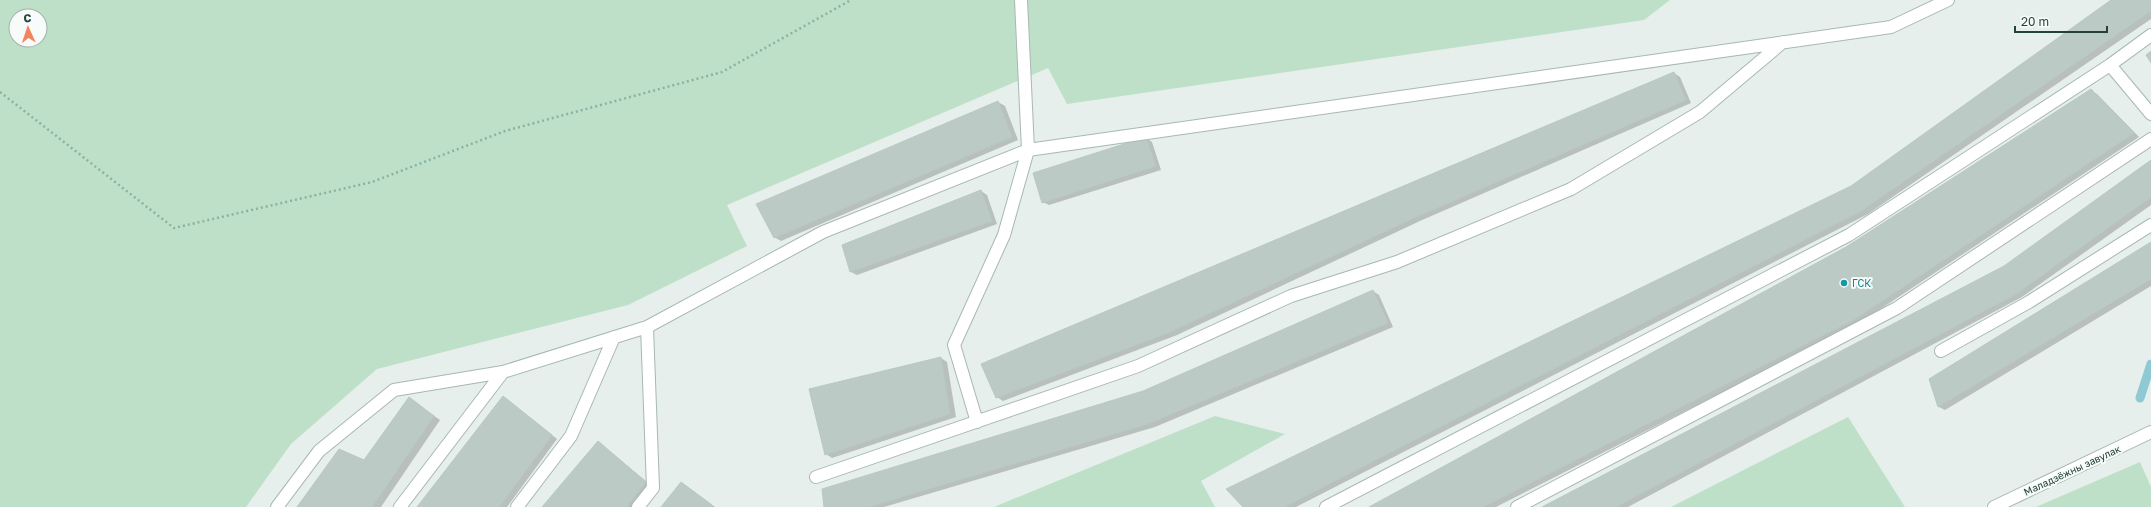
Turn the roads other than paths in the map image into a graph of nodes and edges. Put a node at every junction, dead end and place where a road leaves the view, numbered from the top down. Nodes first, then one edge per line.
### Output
1 (1021, 0) edge
2 (1948, 0) edge
3 (2151, 35) edge
4 (1783, 42) junction
5 (2110, 65) junction
6 (2151, 114) edge
7 (2151, 139) edge
8 (1028, 150) junction
9 (2151, 225) edge
10 (646, 327) junction
11 (614, 337) junction
12 (1941, 352) dead end
13 (503, 372) junction
14 (977, 422) junction
15 (2151, 432) edge
16 (816, 477) dead end
17 (277, 507) edge
18 (400, 507) edge
19 (517, 507) edge
20 (638, 507) edge
21 (1326, 507) edge
22 (1517, 507) edge
23 (1994, 507) edge

1 - 8 street
2 - 4 street
3 - 5 street
4 - 8 street
4 - 14 street
5 - 6 street
5 - 21 street
7 - 22 street
8 - 10 street
8 - 14 street
9 - 12 street
10 - 11 street
10 - 20 street
11 - 13 street
11 - 19 street
13 - 17 street
13 - 18 street
14 - 16 street
15 - 23 street, Маладзёжны завулак

